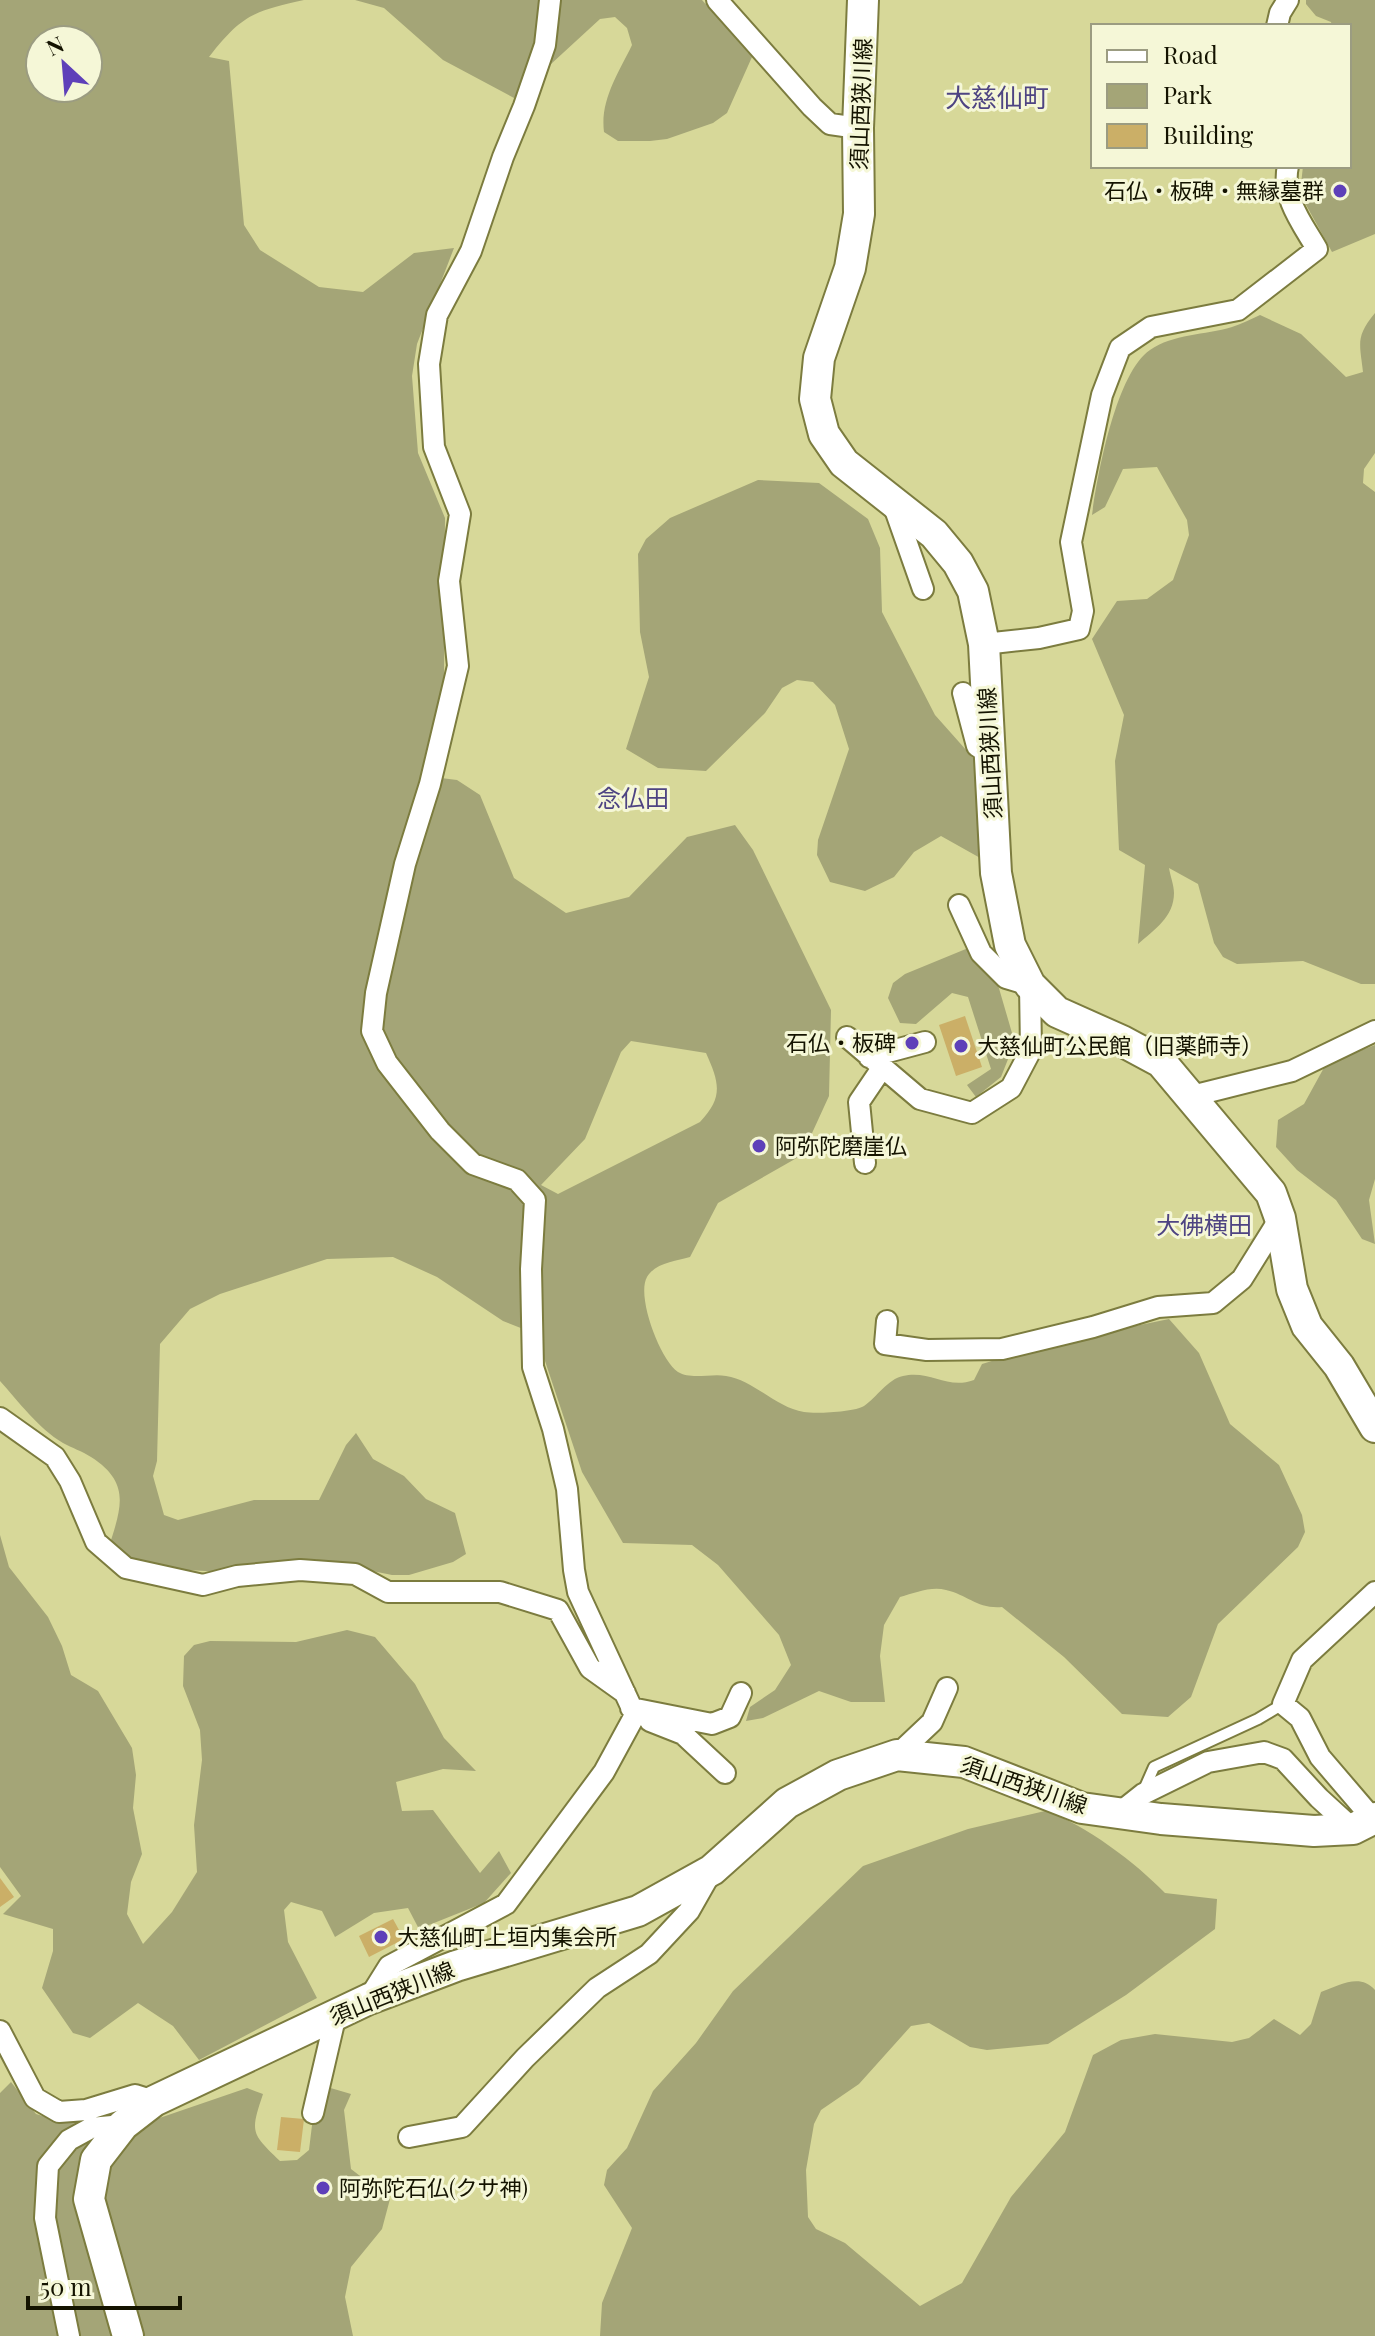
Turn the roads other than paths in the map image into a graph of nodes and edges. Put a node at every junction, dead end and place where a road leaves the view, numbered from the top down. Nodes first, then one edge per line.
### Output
1 (550, 0) edge
2 (717, 0) edge
3 (863, 0) edge
4 (1288, 0) edge
5 (1277, 24) edge
6 (858, 128) junction
7 (1288, 168) edge
8 (892, 501) junction
9 (923, 589) dead end
10 (984, 644) junction
11 (963, 693) dead end
12 (990, 753) junction
13 (959, 905) dead end
14 (1030, 985) junction
15 (1375, 1031) edge
16 (847, 1037) dead end
17 (925, 1042) dead end
18 (875, 1062) junction
19 (1192, 1096) junction
20 (865, 1163) dead end
21 (1280, 1218) junction
22 (887, 1321) dead end
23 (0, 1418) edge
24 (1375, 1427) edge
25 (1375, 1592) edge
26 (947, 1688) dead end
27 (741, 1693) dead end
28 (1283, 1704) junction
29 (630, 1705) junction
30 (897, 1755) junction
31 (725, 1773) dead end
32 (1143, 1794) junction
33 (1119, 1813) junction
34 (1367, 1822) edge
35 (712, 1870) junction
36 (369, 1999) junction
37 (336, 2014) junction
38 (0, 2031) edge
39 (154, 2101) junction
40 (313, 2113) dead end
41 (123, 2125) junction
42 (409, 2137) dead end
43 (69, 2336) edge
44 (128, 2336) edge

1 - 29 street
2 - 6 street
3 - 6 main road, 須山西狭川線
4 - 5 street
6 - 8 main road, 須山西狭川線
7 - 10 street
8 - 9 street
8 - 10 main road, 須山西狭川線
10 - 12 main road, 須山西狭川線
11 - 12 street
12 - 14 main road, 須山西狭川線
13 - 14 street
14 - 18 street
14 - 19 main road, 須山西狭川線
15 - 19 street
16 - 18 street
17 - 18 street
18 - 20 street
19 - 21 main road, 須山西狭川線
21 - 22 street
21 - 24 main road, 須山西狭川線
23 - 29 street
25 - 28 street
26 - 30 street
27 - 29 street
28 - 32 lane
28 - 34 street
29 - 31 street
29 - 36 street
30 - 33 main road, 須山西狭川線
30 - 35 main road, 須山西狭川線
32 - 33 street
32 - 34 street
33 - 34 main road, 須山西狭川線
35 - 36 main road, 須山西狭川線
35 - 42 street
36 - 37 main road, 須山西狭川線
37 - 39 main road, 須山西狭川線
37 - 40 street
38 - 39 street
39 - 41 main road, 須山西狭川線
41 - 43 street
41 - 44 main road, 須山西狭川線

